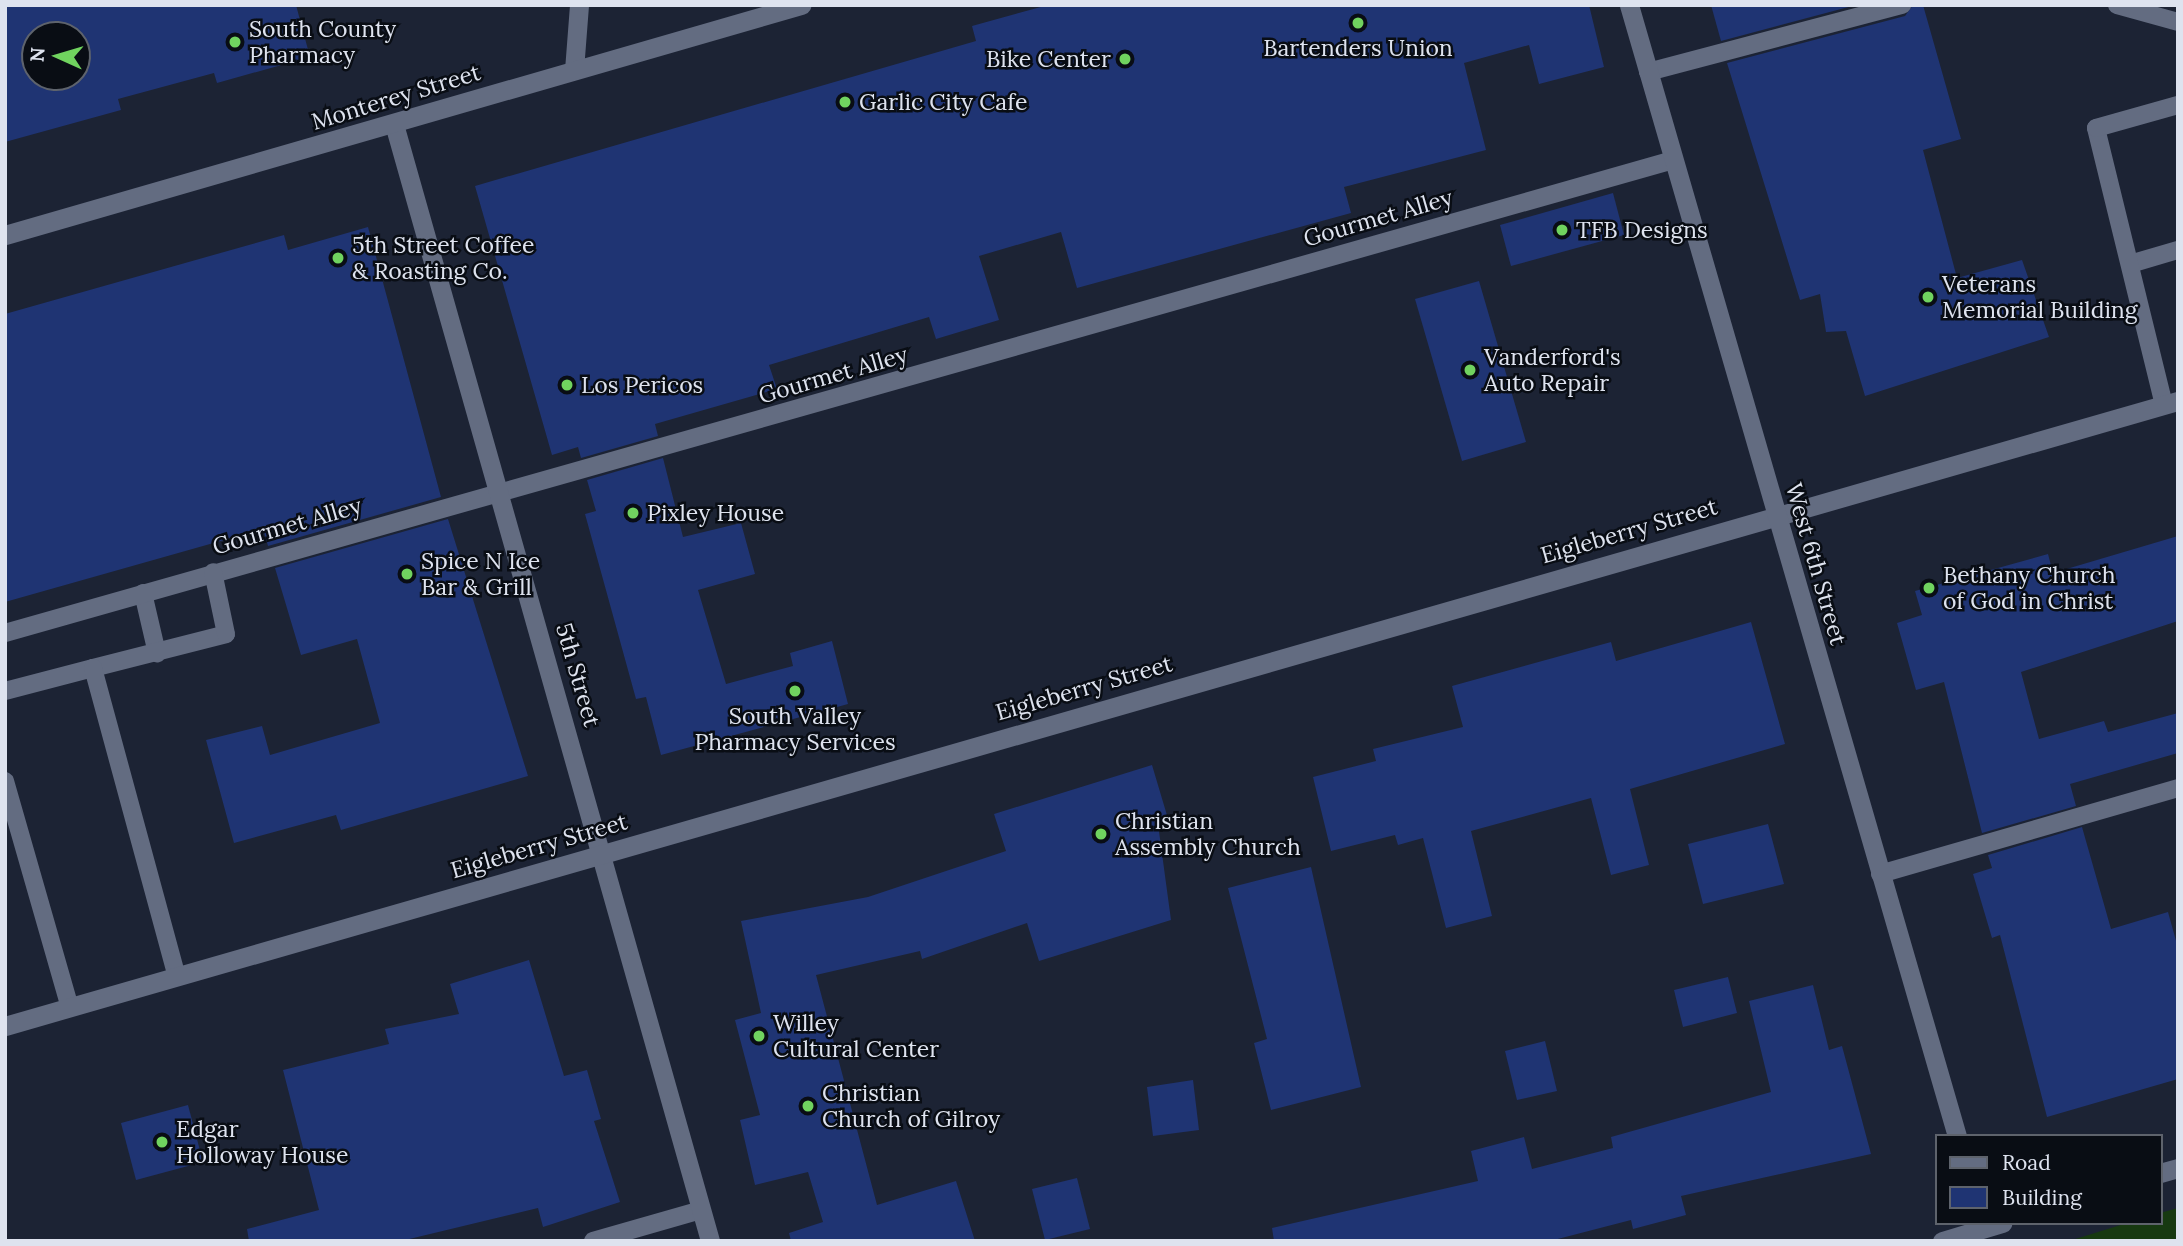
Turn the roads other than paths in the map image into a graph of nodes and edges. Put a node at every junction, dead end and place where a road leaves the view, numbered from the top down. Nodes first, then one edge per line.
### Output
1 (579, 5) edge
2 (801, 5) edge
3 (1629, 5) edge
4 (1902, 5) edge
5 (2117, 5) edge
6 (2178, 22) edge
7 (574, 69) junction
8 (1648, 72) junction
9 (2178, 105) edge
10 (394, 124) junction
11 (1673, 160) junction
12 (5, 236) edge
13 (2178, 250) edge
14 (2130, 264) junction
15 (2171, 403) edge
16 (499, 490) junction
17 (1776, 515) junction
18 (213, 572) junction
19 (143, 593) junction
20 (5, 633) edge
21 (156, 653) junction
22 (93, 668) junction
23 (5, 691) edge
24 (5, 781) edge
25 (2178, 788) edge
26 (604, 852) junction
27 (1881, 874) junction
28 (177, 977) junction
29 (70, 1007) junction
30 (5, 1026) edge
31 (1956, 1134) edge
32 (701, 1210) junction
33 (1989, 1229) edge
34 (593, 1241) edge
35 (710, 1241) edge
36 (1942, 1241) edge

1 - 7 street
2 - 7 street, Monterey Street
3 - 8 street, West 6th Street
4 - 8 lane
5 - 6 lane
7 - 10 street, Monterey Street
8 - 11 street, West 6th Street
9 - 14 lane
10 - 12 street, Monterey Street
10 - 16 street, 5th Street
11 - 16 lane, Gourmet Alley
11 - 17 street, West 6th Street
13 - 14 lane
14 - 15 lane
15 - 17 street, Eigleberry Street
16 - 18 lane, Gourmet Alley
16 - 26 street, 5th Street
17 - 26 street, Eigleberry Street
17 - 27 street, West 6th Street
18 - 19 lane, Gourmet Alley
18 - 21 lane
19 - 20 lane, Gourmet Alley
19 - 21 lane
21 - 22 lane
22 - 23 lane
22 - 28 lane
24 - 29 lane
25 - 27 lane
26 - 28 street, Eigleberry Street
26 - 32 street, 5th Street
27 - 31 street, West 6th Street
28 - 29 street, Eigleberry Street
29 - 30 street, Eigleberry Street
32 - 34 lane
32 - 35 street, 5th Street
33 - 36 street

